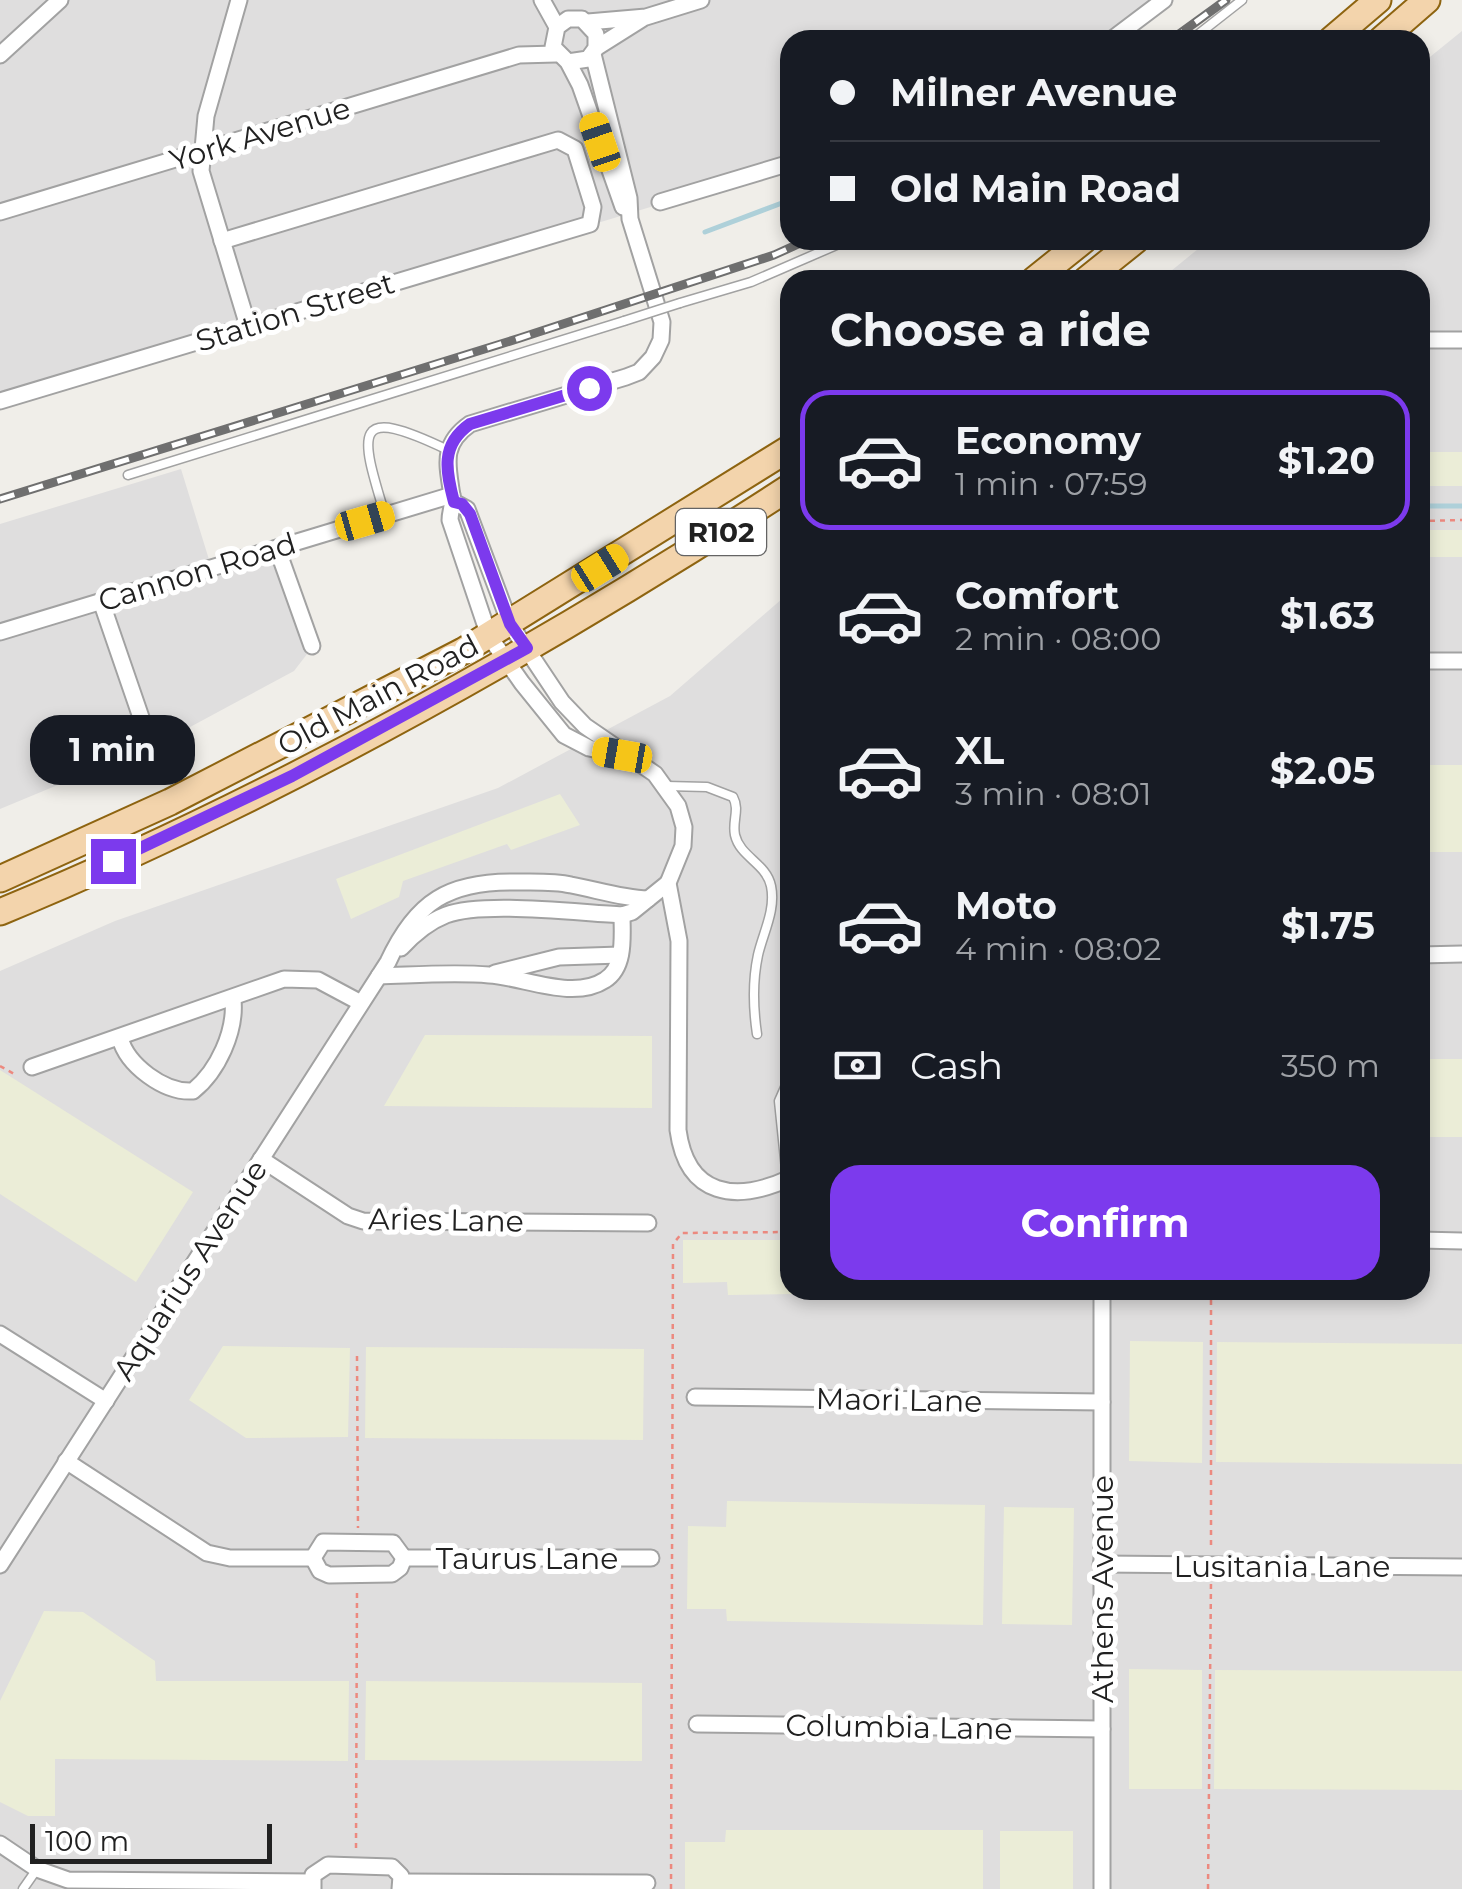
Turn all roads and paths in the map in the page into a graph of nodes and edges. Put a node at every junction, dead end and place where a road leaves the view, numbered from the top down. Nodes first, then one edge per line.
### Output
1 (60, 0) edge
2 (239, 0) edge
3 (542, 0) edge
4 (551, 0) edge
5 (701, 0) edge
6 (1132, 0) edge
7 (1164, 0) edge
8 (1242, 0) edge
9 (1378, 0) edge
10 (1427, 0) edge
11 (1145, 15) junction
12 (646, 17) junction
13 (582, 20) junction
14 (555, 30) junction
15 (1125, 30) edge
16 (1204, 30) edge
17 (1343, 30) edge
18 (1392, 30) edge
19 (595, 51) junction
20 (0, 54) edge
21 (519, 55) junction
22 (562, 58) junction
23 (203, 151) junction
24 (780, 166) edge
25 (660, 202) dead end
26 (0, 212) edge
27 (630, 219) junction
28 (222, 241) junction
29 (825, 250) edge
30 (1072, 250) edge
31 (1124, 250) edge
32 (1046, 270) edge
33 (1098, 270) edge
34 (248, 326) junction
35 (1430, 340) edge
36 (1462, 340) edge
37 (0, 402) edge
38 (448, 450) junction
39 (780, 454) edge
40 (128, 475) dead end
41 (780, 494) edge
42 (453, 498) junction
43 (384, 515) junction
44 (1430, 520) edge
45 (1462, 520) edge
46 (276, 548) junction
47 (100, 601) junction
48 (500, 630) junction
49 (0, 632) edge
50 (312, 646) dead end
51 (516, 654) junction
52 (1430, 661) edge
53 (1462, 661) edge
54 (145, 729) dead end
55 (622, 755) junction
56 (666, 786) junction
57 (0, 878) edge
58 (668, 884) junction
59 (648, 900) junction
60 (0, 912) edge
61 (622, 914) junction
62 (1462, 954) edge
63 (620, 955) junction
64 (1430, 955) edge
65 (383, 969) junction
66 (491, 975) junction
67 (232, 1000) junction
68 (361, 1003) junction
69 (758, 1034) dead end
70 (120, 1038) junction
71 (32, 1068) dead end
72 (780, 1097) edge
73 (779, 1130) joint
74 (780, 1135) edge
75 (261, 1159) junction
76 (780, 1182) edge
77 (648, 1224) dead end
78 (780, 1232) edge
79 (1430, 1240) edge
80 (1462, 1240) edge
81 (1102, 1300) edge
82 (1211, 1300) edge
83 (0, 1334) edge
84 (357, 1356) dead end
85 (695, 1398) dead end
86 (106, 1400) junction
87 (1102, 1402) junction
88 (66, 1462) junction
89 (358, 1541) junction
90 (313, 1558) junction
91 (404, 1558) junction
92 (651, 1558) dead end
93 (0, 1564) edge
94 (1101, 1564) junction
95 (1211, 1565) junction
96 (1462, 1567) edge
97 (357, 1574) junction
98 (697, 1724) dead end
99 (1102, 1729) junction
100 (0, 1845) edge
101 (356, 1865) junction
102 (37, 1868) junction
103 (647, 1883) dead end
104 (312, 1885) edge
105 (401, 1885) edge
106 (23, 1889) edge
107 (671, 1889) edge
108 (1102, 1889) edge
109 (1208, 1889) edge

1 - 20 street
2 - 23 street
3 - 14 street
4 - 13 street
5 - 12 street
6 - 11 street
7 - 11 street
8 - 16 lane
9 - 17 main road
10 - 18 main road
11 - 15 street
12 - 13 street
12 - 19 street
13 - 14 street
13 - 19 street
14 - 21 street, York Avenue
14 - 22 street
19 - 22 street
19 - 27 street
21 - 22 street, York Avenue
21 - 23 street, York Avenue
22 - 27 street
23 - 26 street, York Avenue
23 - 28 street
24 - 25 street
27 - 38 street
28 - 34 street
28 - 34 street, Station Street
29 - 40 lane, bridge
30 - 32 main road
31 - 33 main road
34 - 37 street, Station Street
35 - 36 street
38 - 42 street
38 - 43 lane
39 - 48 main road, Old Main Road / R102
41 - 51 main road, Old Main Road / R102
42 - 43 street, Cannon Road
42 - 48 street
42 - 48 street
43 - 46 street, Cannon Road
44 - 45 path
46 - 47 street, Cannon Road
46 - 50 street
47 - 49 street, Cannon Road
47 - 54 street
48 - 51 street
48 - 51 street
48 - 57 main road, Old Main Road / R102
51 - 55 street
51 - 55 street
51 - 60 main road, Old Main Road / R102
52 - 53 street
55 - 56 street
56 - 58 street
56 - 69 lane
58 - 59 street
58 - 76 street
59 - 61 street
59 - 65 street, Aquarius Avenue
61 - 63 street
61 - 65 street, Aquarius Avenue
62 - 64 street
63 - 66 street
63 - 66 street
65 - 66 street
65 - 68 street, Aquarius Avenue
67 - 68 street
67 - 70 street
67 - 70 street
68 - 75 street, Aquarius Avenue
70 - 71 street
72 - 73 lane
73 - 74 lane
75 - 77 street, Aries Lane
75 - 86 street, Aquarius Avenue
78 - 107 path
79 - 80 street
81 - 87 street, Athens Avenue
82 - 95 path
83 - 86 street
84 - 89 path
85 - 87 street, Maori Lane
86 - 88 street, Aquarius Avenue
87 - 94 street, Athens Avenue
88 - 90 street, Taurus Lane
88 - 93 street, Aquarius Avenue
89 - 90 street, Taurus Lane
89 - 91 street, Taurus Lane
90 - 97 street, Taurus Lane
91 - 92 street, Taurus Lane
91 - 97 street, Taurus Lane
94 - 95 street, Lusitania Lane
94 - 99 street, Athens Avenue
95 - 96 street, Lusitania Lane
95 - 109 path
97 - 101 path
98 - 99 street, Columbia Lane
99 - 108 street, Athens Avenue
100 - 102 street
101 - 104 street
101 - 105 street
102 - 104 street
102 - 106 lane
103 - 105 street

